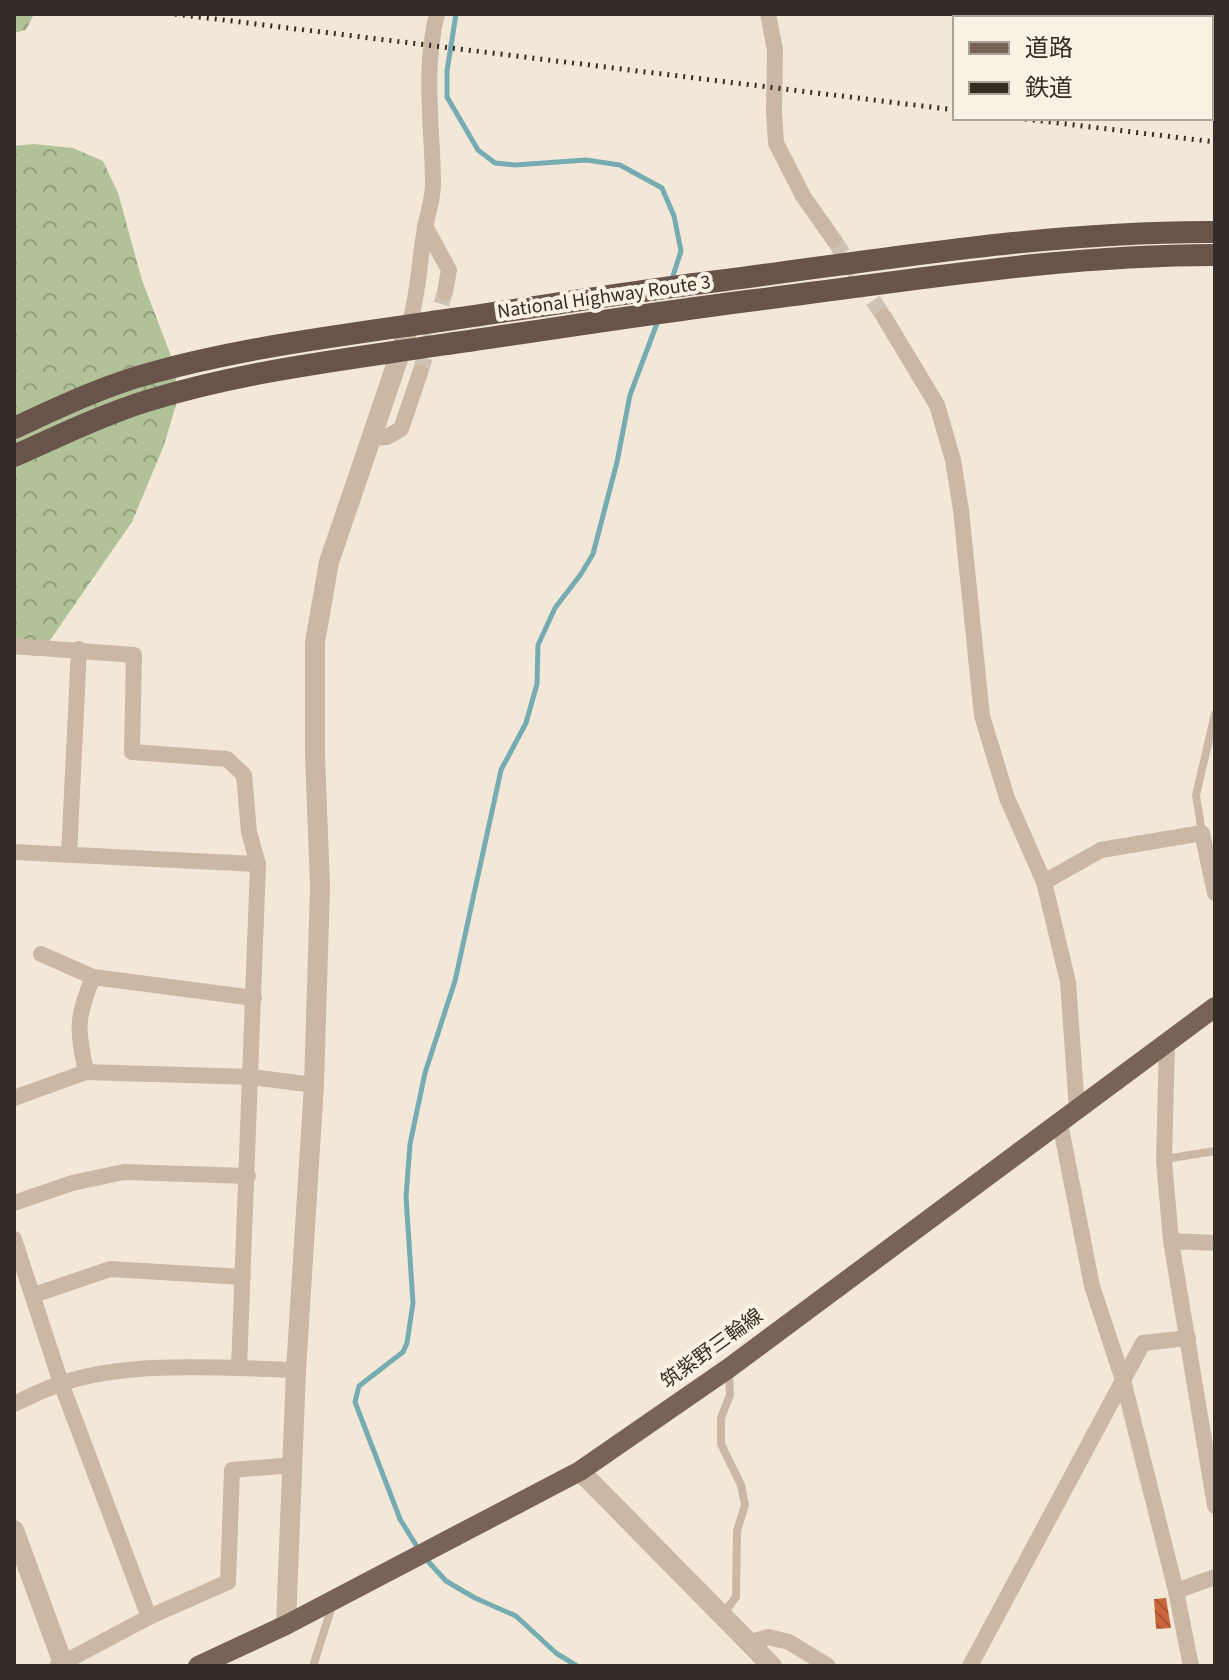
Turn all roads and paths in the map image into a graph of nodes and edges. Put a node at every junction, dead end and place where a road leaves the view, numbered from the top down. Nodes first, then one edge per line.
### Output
1 (437, 14) edge
2 (768, 14) edge
3 (425, 226) junction
4 (1215, 232) edge
5 (834, 240) tunnel mouth
6 (1103, 247) junction
7 (1215, 255) edge
8 (445, 292) tunnel mouth
9 (884, 317) tunnel mouth
10 (409, 325) junction
11 (402, 350) junction
12 (420, 373) tunnel mouth
13 (14, 428) edge
14 (370, 438) junction
15 (14, 456) edge
16 (14, 646) edge
17 (79, 649) junction
18 (1215, 714) edge
19 (1202, 833) junction
20 (14, 852) edge
21 (69, 855) junction
22 (258, 864) junction
23 (1044, 882) junction
24 (1215, 893) edge
25 (41, 954) dead end
26 (93, 977) junction
27 (254, 998) junction
28 (1215, 1007) edge
29 (1167, 1043) junction
30 (86, 1072) junction
31 (251, 1077) junction
32 (314, 1085) junction
33 (14, 1098) edge
34 (1077, 1110) junction
35 (1060, 1123) junction
36 (1215, 1151) edge
37 (1164, 1160) junction
38 (248, 1176) junction
39 (14, 1203) edge
40 (14, 1239) edge
41 (1171, 1241) junction
42 (1215, 1243) edge
43 (243, 1277) junction
44 (34, 1295) junction
45 (1188, 1338) junction
46 (239, 1368) junction
47 (729, 1368) junction
48 (296, 1370) junction
49 (1123, 1380) junction
50 (61, 1383) junction
51 (14, 1404) edge
52 (293, 1465) junction
53 (580, 1471) junction
54 (1215, 1506) edge
55 (14, 1530) edge
56 (1215, 1577) edge
57 (1176, 1591) junction
58 (334, 1599) junction
59 (722, 1615) junction
60 (149, 1617) junction
61 (286, 1625) junction
62 (749, 1643) junction
63 (61, 1665) edge
64 (198, 1666) edge
65 (315, 1666) edge
66 (772, 1666) edge
67 (828, 1666) edge
68 (970, 1666) edge
69 (1191, 1666) edge

1 - 3 street
2 - 5 street
3 - 8 street
3 - 10 street
4 - 6 highway, National Highway Route 3
6 - 7 highway, National Highway Route 3
6 - 10 highway, National Highway Route 3
6 - 11 highway, National Highway Route 3
9 - 23 street
10 - 11 street
10 - 13 highway, National Highway Route 3
11 - 14 street
11 - 15 highway, National Highway Route 3
12 - 14 street
14 - 32 street
16 - 17 street
17 - 21 street
17 - 22 street
18 - 19 lane
19 - 23 street
19 - 24 street
20 - 21 street
21 - 22 street
22 - 27 street
23 - 34 street
25 - 26 street
26 - 27 street
26 - 30 street
27 - 31 street
28 - 29 main road, 筑紫野三輪線
29 - 34 main road, 筑紫野三輪線
29 - 37 street
30 - 31 street
30 - 33 street
31 - 32 street
31 - 38 street
32 - 48 street
34 - 35 main road, 筑紫野三輪線
35 - 47 main road, 筑紫野三輪線
35 - 49 street
36 - 37 lane
37 - 41 street
38 - 39 street
38 - 43 street
40 - 44 street
41 - 42 street
41 - 45 street
43 - 44 street
43 - 46 street
44 - 50 street
45 - 49 street
45 - 54 street
46 - 48 street
46 - 50 street
47 - 53 main road, 筑紫野三輪線
47 - 59 lane
48 - 52 street
49 - 57 street
49 - 68 street
50 - 51 street
50 - 60 street
52 - 60 street
52 - 61 street
53 - 58 main road, 筑紫野三輪線
53 - 59 street
55 - 63 street
56 - 57 street
57 - 69 street
58 - 61 main road, 筑紫野三輪線
58 - 65 lane
59 - 62 street
60 - 63 street
61 - 64 main road, 筑紫野三輪線
62 - 66 street
62 - 67 street

